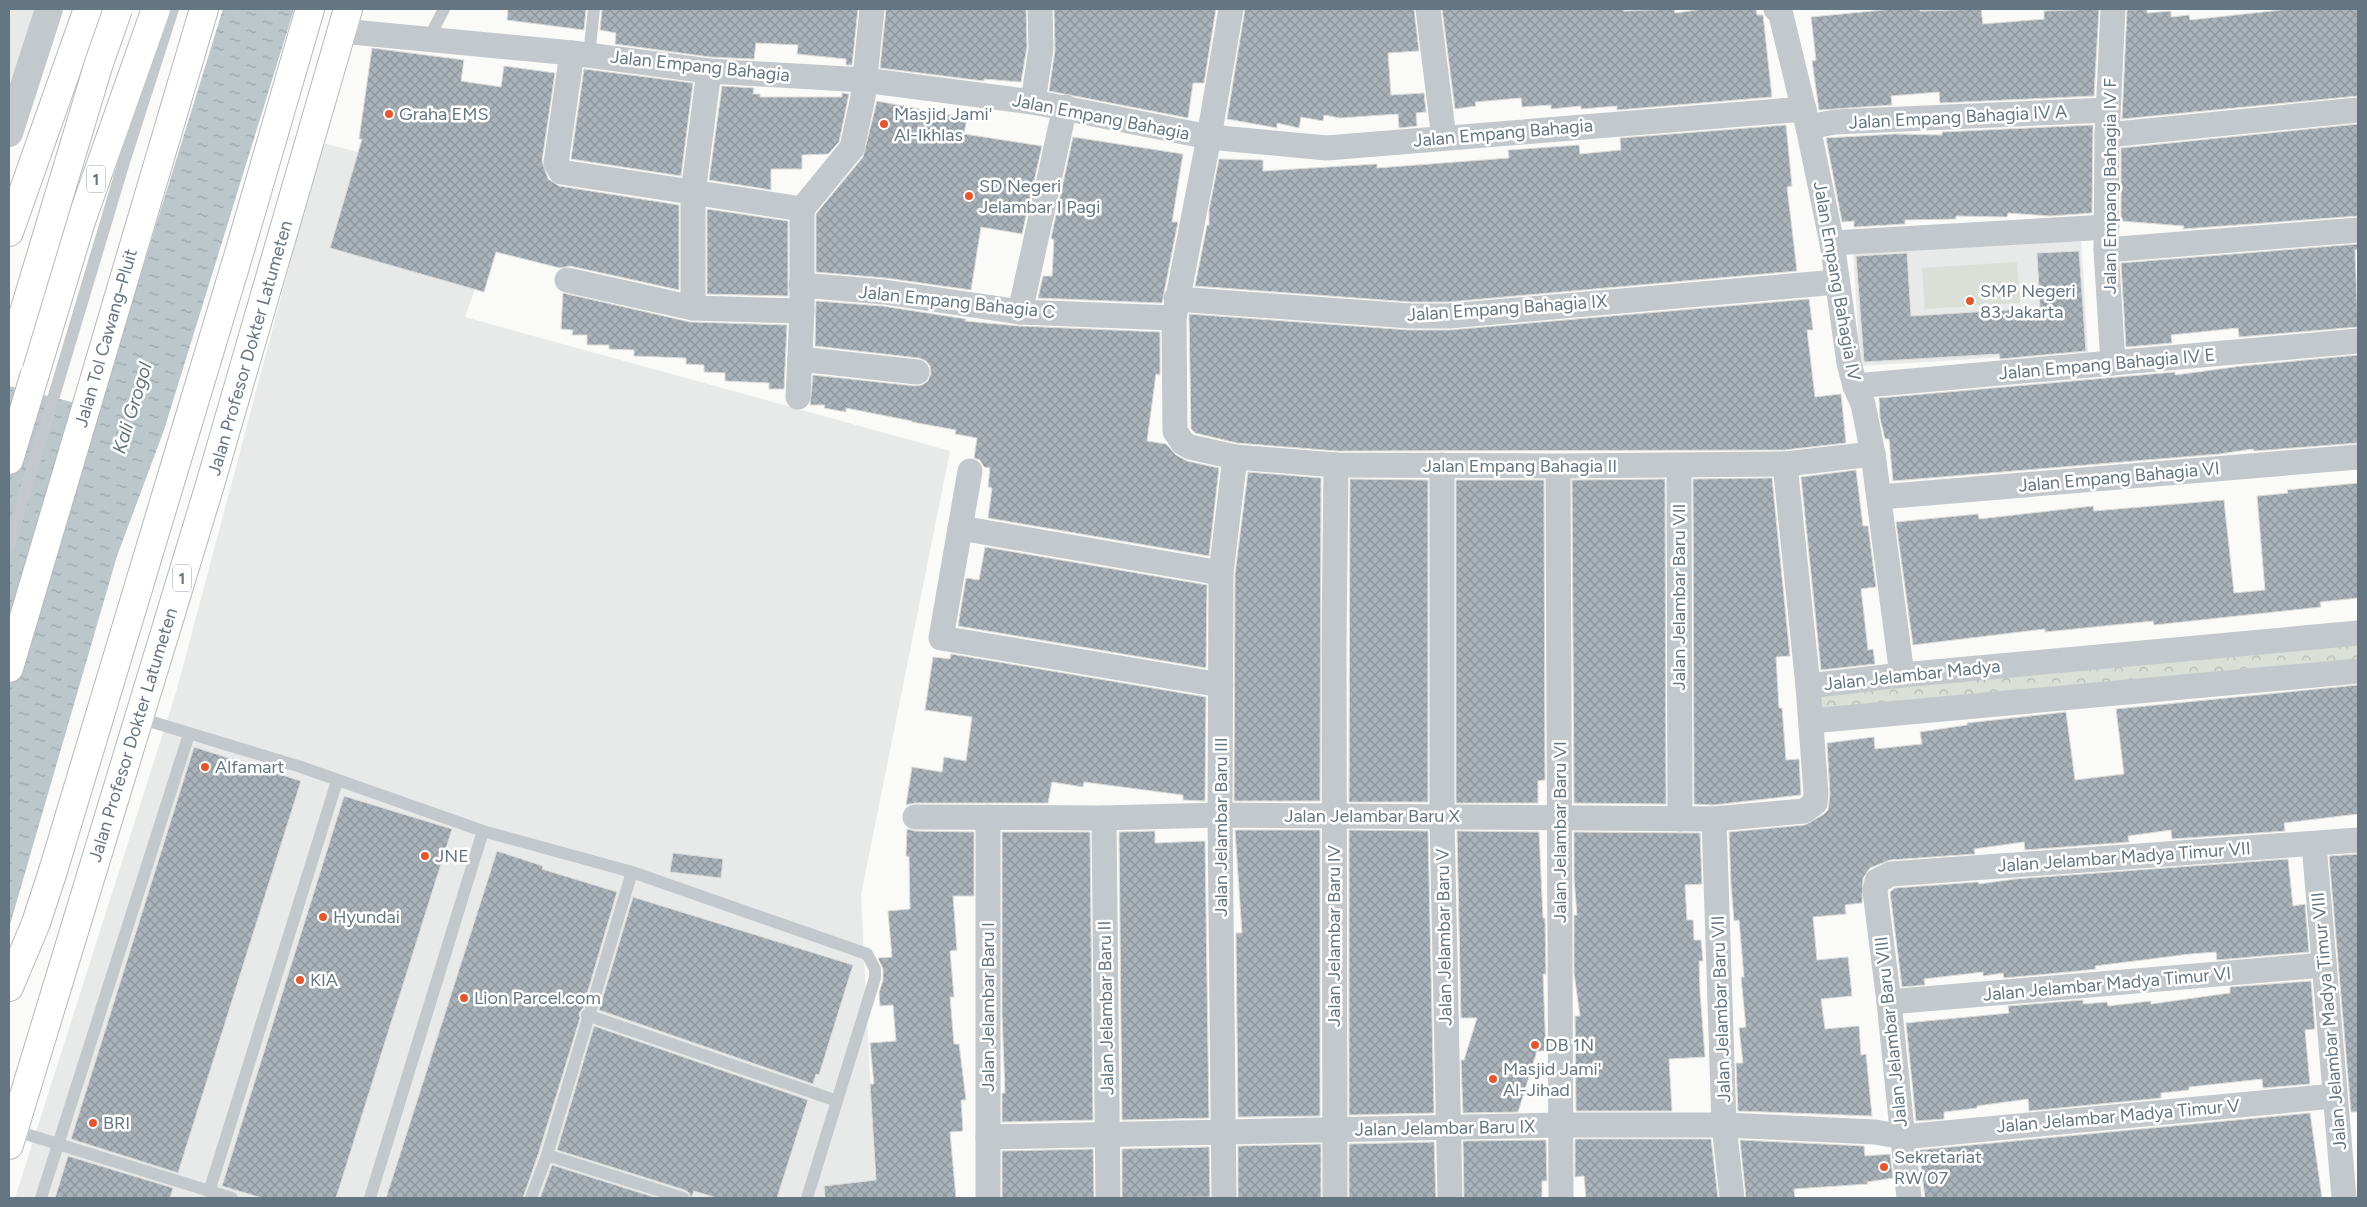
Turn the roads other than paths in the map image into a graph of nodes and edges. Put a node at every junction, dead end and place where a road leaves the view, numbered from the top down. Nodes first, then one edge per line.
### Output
1 (49, 9) edge
2 (88, 9) edge
3 (118, 9) edge
4 (156, 9) edge
5 (173, 9) edge
6 (204, 9) edge
7 (310, 9) edge
8 (444, 9) edge
9 (594, 9) edge
10 (872, 9) edge
11 (1040, 9) edge
12 (1231, 9) edge
13 (1428, 9) edge
14 (1783, 9) edge
15 (2113, 9) edge
16 (344, 20) edge
17 (429, 38) junction
18 (581, 54) junction
19 (709, 70) junction
20 (864, 80) junction
21 (1032, 102) junction
22 (1065, 107) junction
23 (2108, 110) junction
24 (2358, 110) edge
25 (1806, 118) junction
26 (9, 133) edge
27 (2107, 135) junction
28 (1209, 137) junction
29 (1444, 138) junction
30 (693, 193) junction
31 (802, 209) junction
32 (2358, 230) edge
33 (9, 232) edge
34 (2106, 238) junction
35 (1843, 242) junction
36 (567, 280) dead end
37 (1837, 282) junction
38 (801, 285) junction
39 (694, 308) junction
40 (1175, 308) junction
41 (802, 311) junction
42 (1020, 312) junction
43 (2358, 341) edge
44 (9, 343) edge
45 (38, 358) junction
46 (800, 359) junction
47 (9, 362) edge
48 (2113, 363) junction
49 (916, 372) dead end
50 (1855, 386) junction
51 (798, 397) dead end
52 (1873, 454) junction
53 (1235, 457) junction
54 (2358, 457) edge
55 (9, 460) edge
56 (1336, 464) junction
57 (1785, 464) junction
58 (1442, 466) junction
59 (1558, 466) junction
60 (1678, 466) junction
61 (970, 471) dead end
62 (1880, 497) junction
63 (960, 528) junction
64 (9, 546) edge
65 (1221, 573) junction
66 (2358, 633) edge
67 (9, 668) edge
68 (2358, 671) edge
69 (1902, 675) junction
70 (1221, 685) junction
71 (1808, 686) junction
72 (139, 718) junction
73 (1811, 721) junction
74 (189, 734) junction
75 (337, 781) junction
76 (1220, 814) junction
77 (1335, 816) junction
78 (915, 817) dead end
79 (988, 817) junction
80 (1442, 817) junction
81 (1104, 818) junction
82 (1561, 818) junction
83 (1680, 819) junction
84 (1714, 819) junction
85 (483, 831) junction
86 (2358, 840) edge
87 (2314, 844) junction
88 (632, 872) junction
89 (1891, 874) joint
90 (2324, 965) junction
91 (9, 987) edge
92 (1890, 1002) junction
93 (587, 1015) junction
94 (2334, 1096) junction
95 (837, 1101) junction
96 (1560, 1125) junction
97 (1724, 1125) junction
98 (1447, 1128) junction
99 (1334, 1130) junction
100 (1224, 1132) junction
101 (1108, 1133) junction
102 (11, 1137) edge
103 (988, 1137) junction
104 (1903, 1137) junction
105 (58, 1142) junction
106 (546, 1155) junction
107 (209, 1192) junction
108 (42, 1198) edge
109 (232, 1198) edge
110 (370, 1198) edge
111 (531, 1198) edge
112 (683, 1198) edge
113 (807, 1198) edge
114 (988, 1198) edge
115 (1108, 1198) edge
116 (1224, 1198) edge
117 (1335, 1198) edge
118 (1450, 1198) edge
119 (1561, 1198) edge
120 (1732, 1198) edge
121 (1909, 1198) edge
122 (2344, 1198) edge

1 - 26 street
2 - 33 highway
3 - 47 highway, bridge
4 - 45 highway, 1
5 - 64 lane
6 - 67 highway, Jalan Tol Cawang–Pluit
7 - 91 highway
8 - 17 lane
9 - 18 lane
10 - 20 street
11 - 21 street
12 - 28 street
13 - 29 street
14 - 25 street, Jalan Empang Bahagia IV
15 - 23 street, Jalan Empang Bahagia IV F
16 - 17 street, Jalan Empang Bahagia
16 - 72 highway, Jalan Profesor Dokter Latumeten / 1
17 - 18 street, Jalan Empang Bahagia
18 - 19 street, Jalan Empang Bahagia
18 - 30 street
19 - 20 street, Jalan Empang Bahagia
19 - 30 street
20 - 21 street, Jalan Empang Bahagia
20 - 31 street
21 - 22 street, Jalan Empang Bahagia
22 - 28 street, Jalan Empang Bahagia
22 - 42 street
23 - 25 street, Jalan Empang Bahagia IV A
23 - 27 street, Jalan Empang Bahagia IV F
24 - 27 street
25 - 29 street, Jalan Empang Bahagia
25 - 35 street, Jalan Empang Bahagia IV
27 - 34 street, Jalan Empang Bahagia IV F
28 - 29 street, Jalan Empang Bahagia
28 - 40 street
30 - 31 street
30 - 39 street
31 - 38 street
32 - 34 street
34 - 35 street
34 - 48 street, Jalan Empang Bahagia IV F
35 - 37 street, Jalan Empang Bahagia IV
36 - 39 street
37 - 40 street, Jalan Empang Bahagia IX
37 - 50 street, Jalan Empang Bahagia IV
38 - 41 street
38 - 42 street, Jalan Empang Bahagia C
39 - 41 street
40 - 42 street, Jalan Empang Bahagia C
40 - 53 street, Jalan Empang Bahagia II
41 - 46 street
43 - 48 street, Jalan Empang Bahagia IV E
44 - 45 street
45 - 55 highway, 1
46 - 49 street
46 - 51 street
48 - 50 street, Jalan Empang Bahagia IV E
50 - 52 street, Jalan Empang Bahagia IV
52 - 57 street, Jalan Empang Bahagia II
52 - 62 street, Jalan Empang Bahagia IV
53 - 56 street, Jalan Empang Bahagia II
53 - 65 street, Jalan Jelambar Baru III
54 - 62 street, Jalan Empang Bahagia VI
56 - 58 street, Jalan Empang Bahagia II
56 - 77 street, Jalan Jelambar Baru IV
57 - 60 street, Jalan Empang Bahagia II
57 - 71 street
58 - 59 street, Jalan Empang Bahagia II
58 - 80 street, Jalan Jelambar Baru V
59 - 60 street, Jalan Empang Bahagia II
59 - 82 street, Jalan Jelambar Baru VI
60 - 83 street, Jalan Jelambar Baru VII
61 - 63 street
62 - 69 street, Jalan Empang Bahagia IV
63 - 65 street
63 - 70 street
65 - 70 street, Jalan Jelambar Baru III
66 - 69 street, Jalan Jelambar Madya
68 - 73 street, Jalan Jelambar Madya
69 - 71 street, Jalan Jelambar Madya
70 - 76 street, Jalan Jelambar Baru III
71 - 73 street, Jalan Jelambar Madya
72 - 74 lane
72 - 102 highway, Jalan Profesor Dokter Latumeten / 1
73 - 84 street, Jalan Jelambar Baru X
74 - 75 lane
74 - 105 lane
75 - 85 lane
75 - 107 lane
76 - 77 street, Jalan Jelambar Baru X
76 - 81 street, Jalan Jelambar Baru X
76 - 100 street, Jalan Jelambar Baru III
77 - 80 street, Jalan Jelambar Baru X
77 - 99 street, Jalan Jelambar Baru IV
78 - 79 street, Jalan Jelambar Baru X
79 - 81 street, Jalan Jelambar Baru X
79 - 103 street, Jalan Jelambar Baru I
80 - 82 street, Jalan Jelambar Baru X
80 - 98 street, Jalan Jelambar Baru V
81 - 101 street, Jalan Jelambar Baru II
82 - 83 street, Jalan Jelambar Baru X
82 - 96 street, Jalan Jelambar Baru VI
83 - 84 street, Jalan Jelambar Baru X
84 - 97 street, Jalan Jelambar Baru VII
85 - 88 lane
85 - 110 lane
86 - 87 street, Jalan Jelambar Madya Timur VII
87 - 89 street, Jalan Jelambar Madya Timur VII
87 - 90 street, Jalan Jelambar Madya Timur VIII
88 - 93 lane
88 - 95 lane
89 - 92 street, Jalan Jelambar Baru VIII
90 - 92 street, Jalan Jelambar Madya Timur VI
90 - 94 street, Jalan Jelambar Madya Timur VIII
92 - 104 street, Jalan Jelambar Baru VIII
93 - 95 lane
93 - 106 lane
94 - 104 street, Jalan Jelambar Madya Timur V
94 - 122 street, Jalan Jelambar Madya Timur VIII
95 - 113 lane
96 - 97 street, Jalan Jelambar Baru IX
96 - 98 street, Jalan Jelambar Baru IX
96 - 119 street, Jalan Jelambar Baru VI
97 - 104 street, Jalan Jelambar Baru IX
97 - 120 street, Jalan Jelambar Baru VII
98 - 99 street, Jalan Jelambar Baru IX
98 - 118 street, Jalan Jelambar Baru V
99 - 100 street, Jalan Jelambar Baru IX
99 - 117 street, Jalan Jelambar Baru IV
100 - 101 street, Jalan Jelambar Baru IX
100 - 116 street, Jalan Jelambar Baru III
101 - 103 street, Jalan Jelambar Baru IX
101 - 115 street, Jalan Jelambar Baru II
102 - 105 lane
103 - 114 street, Jalan Jelambar Baru I
104 - 121 street, Jalan Jelambar Baru VIII
105 - 107 lane
105 - 108 lane
106 - 111 lane
106 - 112 lane
107 - 109 lane

